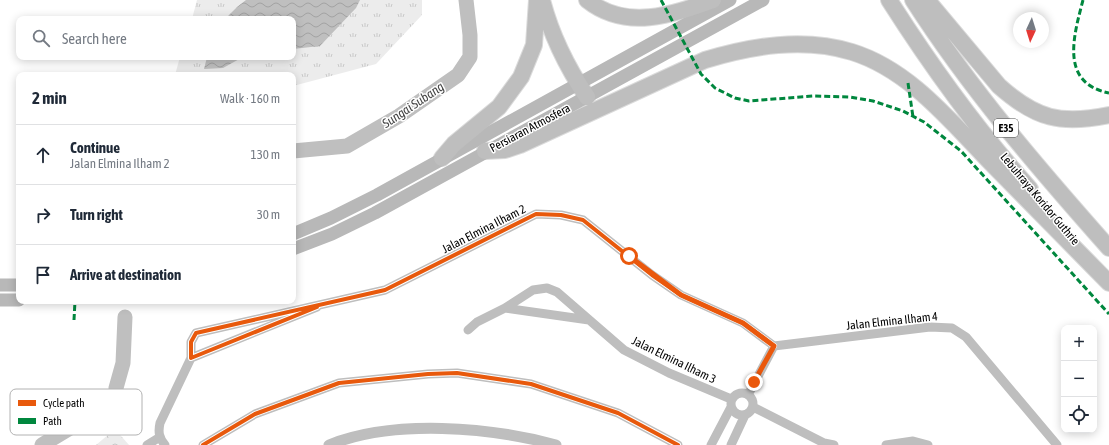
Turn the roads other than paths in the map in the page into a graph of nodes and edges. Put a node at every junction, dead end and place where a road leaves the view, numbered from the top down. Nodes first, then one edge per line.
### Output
1 (536, 0) edge
2 (542, 0) edge
3 (587, 0) edge
4 (713, 0) edge
5 (730, 0) edge
6 (763, 0) edge
7 (889, 0) edge
8 (913, 0) edge
9 (927, 0) edge
10 (583, 91) junction
11 (1109, 115) edge
12 (485, 151) junction
13 (442, 158) junction
14 (296, 233) edge
15 (296, 248) edge
16 (1109, 248) edge
17 (1109, 280) edge
18 (1109, 283) edge
19 (0, 286) edge
20 (16, 286) edge
21 (0, 300) edge
22 (16, 300) edge
23 (316, 307) junction
24 (505, 308) junction
25 (590, 320) junction
26 (468, 330) dead end
27 (774, 346) junction
28 (191, 358) junction
29 (748, 394) junction
30 (731, 403) junction
31 (753, 408) junction
32 (745, 415) junction
33 (160, 437) junction
34 (545, 444) edge
35 (147, 445) edge
36 (165, 445) edge
37 (204, 445) edge
38 (328, 445) edge
39 (678, 445) edge
40 (711, 445) edge
41 (731, 445) edge
42 (834, 445) edge
43 (886, 445) edge
44 (928, 445) edge
45 (1057, 445) edge

1 - 13 highway
2 - 10 highway
3 - 4 highway
5 - 10 main road, Persiaran Atmosfera
6 - 10 main road, Persiaran Atmosfera
7 - 17 highway, Lebuhraya Koridor Guthrie / E35
8 - 16 highway, Lebuhraya Koridor Guthrie / E35
9 - 11 highway
10 - 12 main road, Persiaran Atmosfera
10 - 13 main road, Persiaran Atmosfera
12 - 15 main road, Persiaran Atmosfera
12 - 18 highway
13 - 14 main road, Persiaran Atmosfera
19 - 20 main road
21 - 22 main road
23 - 27 street, Jalan Elmina Ilham 2
23 - 28 street, Jalan Elmina Ilham 2
23 - 28 street, Jalan Elmina Ilham 2
24 - 25 street
24 - 25 street, Jalan Elmina Ilham 3
24 - 26 street, Jalan Elmina Ilham 3
25 - 30 street, Jalan Elmina Ilham 3
27 - 29 street
27 - 45 street, Jalan Elmina Ilham 4
28 - 33 street, Jalan Elmina Ilham 2
29 - 30 street
29 - 31 street
30 - 32 street
30 - 40 street
31 - 32 street
31 - 42 street
32 - 41 street
33 - 35 street
33 - 36 street
34 - 38 street
37 - 39 street
43 - 44 street

